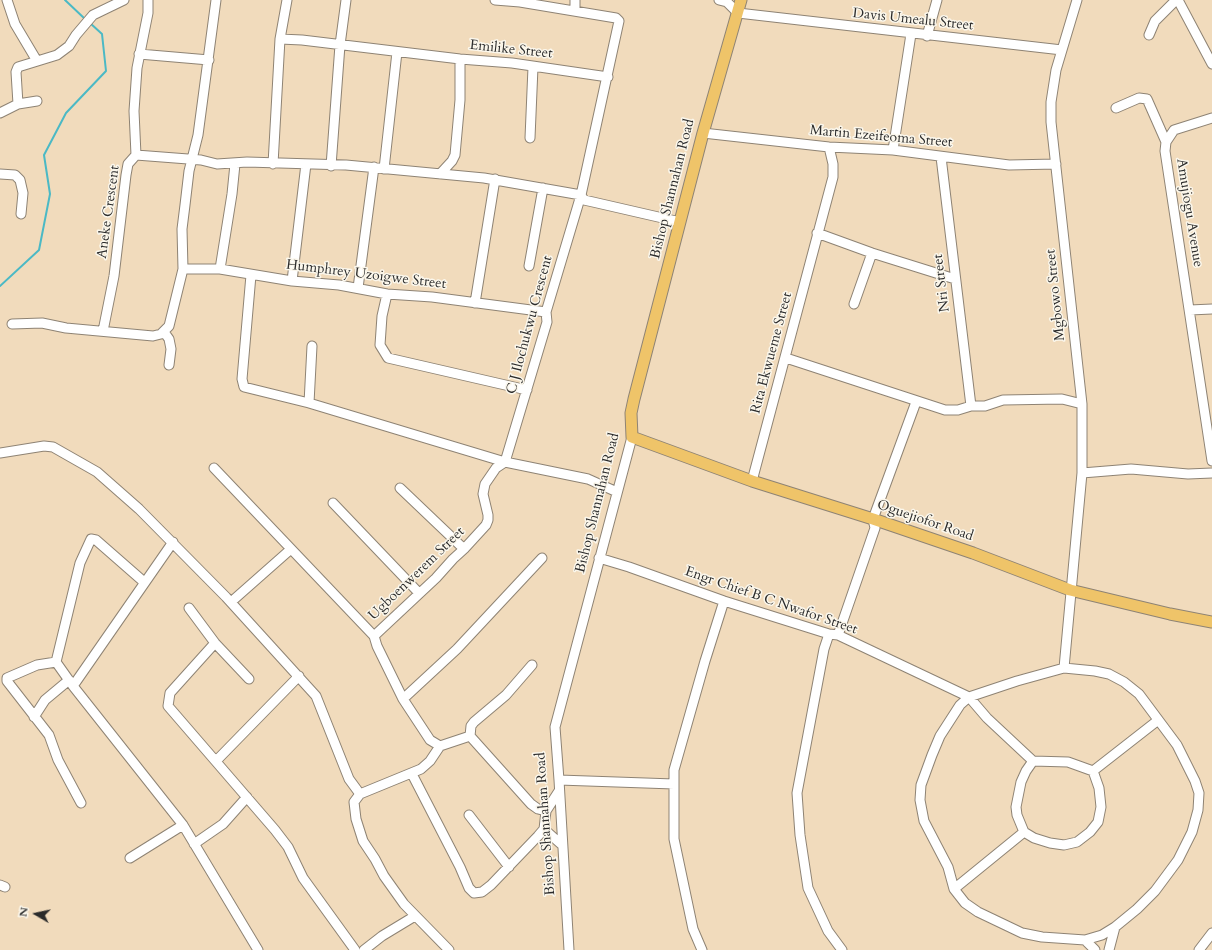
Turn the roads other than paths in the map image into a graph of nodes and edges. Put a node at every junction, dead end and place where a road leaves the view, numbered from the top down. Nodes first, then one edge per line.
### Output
1 (7, 0) edge
2 (124, 0) edge
3 (148, 0) edge
4 (216, 0) edge
5 (287, 0) edge
6 (346, 0) edge
7 (496, 0) edge
8 (575, 0) edge
9 (718, 0) edge
10 (741, 0) edge
11 (936, 0) edge
12 (1077, 0) edge
13 (1177, 0) edge
14 (575, 11) junction
15 (738, 13) junction
16 (911, 34) junction
17 (1149, 35) dead end
18 (927, 36) junction
19 (280, 39) junction
20 (340, 45) junction
21 (1062, 50) junction
22 (397, 52) junction
23 (139, 54) junction
24 (460, 59) junction
25 (209, 60) junction
26 (37, 61) junction
27 (1212, 64) edge
28 (533, 66) junction
29 (608, 77) junction
30 (37, 101) dead end
31 (18, 104) junction
32 (1116, 108) dead end
33 (0, 113) edge
34 (1212, 118) edge
35 (703, 133) junction
36 (530, 138) dead end
37 (1166, 142) junction
38 (830, 147) junction
39 (894, 150) junction
40 (136, 155) junction
41 (941, 157) junction
42 (192, 160) junction
43 (235, 164) junction
44 (273, 164) junction
45 (306, 164) junction
46 (1056, 164) junction
47 (331, 166) junction
48 (374, 167) junction
49 (384, 168) junction
50 (0, 174) edge
51 (440, 174) junction
52 (495, 179) junction
53 (543, 188) junction
54 (581, 195) junction
55 (21, 214) dead end
56 (680, 222) junction
57 (817, 233) junction
58 (872, 253) junction
59 (529, 266) dead end
60 (183, 269) junction
61 (220, 269) junction
62 (251, 275) junction
63 (955, 279) junction
64 (292, 281) junction
65 (358, 288) junction
66 (387, 294) junction
67 (475, 303) junction
68 (854, 304) dead end
69 (1212, 309) edge
70 (1190, 310) junction
71 (546, 312) junction
72 (12, 324) dead end
73 (103, 331) junction
74 (164, 332) junction
75 (312, 346) dead end
76 (786, 358) junction
77 (169, 365) dead end
78 (526, 390) junction
79 (916, 402) junction
80 (309, 403) junction
81 (1082, 404) junction
82 (971, 406) junction
83 (632, 437) junction
84 (0, 453) edge
85 (1212, 461) edge
86 (505, 462) junction
87 (214, 468) dead end
88 (1082, 473) junction
89 (1212, 473) edge
90 (752, 481) junction
91 (400, 488) dead end
92 (617, 492) junction
93 (333, 503) dead end
94 (873, 518) junction
95 (173, 542) junction
96 (291, 549) junction
97 (464, 550) junction
98 (542, 558) dead end
99 (602, 558) junction
100 (144, 582) junction
101 (1070, 590) junction
102 (419, 593) junction
103 (724, 601) junction
104 (231, 602) junction
105 (189, 608) dead end
106 (1212, 622) edge
107 (834, 635) junction
108 (374, 636) junction
109 (215, 642) junction
110 (56, 662) junction
111 (532, 665) dead end
112 (1064, 668) junction
113 (299, 676) junction
114 (248, 679) dead end
115 (71, 683) junction
116 (969, 697) junction
117 (403, 699) junction
118 (34, 717) junction
119 (1158, 722) junction
120 (470, 736) junction
121 (440, 746) junction
122 (216, 761) junction
123 (1033, 761) junction
124 (1093, 771) junction
125 (412, 774) junction
126 (560, 780) junction
127 (674, 784) junction
128 (559, 791) junction
129 (360, 794) junction
130 (247, 797) junction
131 (81, 803) dead end
132 (546, 811) junction
133 (469, 815) dead end
134 (183, 825) junction
135 (544, 829) junction
136 (1024, 832) junction
137 (194, 844) junction
138 (562, 845) junction
139 (130, 858) dead end
140 (508, 867) junction
141 (954, 889) junction
142 (415, 916) junction
143 (1115, 927) junction
144 (1212, 933) edge
145 (1085, 940) junction
146 (258, 950) edge
147 (355, 950) edge
148 (364, 950) edge
149 (449, 950) edge
150 (569, 950) edge
151 (702, 950) edge
152 (842, 950) edge
153 (1095, 950) edge
154 (1109, 950) edge
155 (1200, 950) edge

1 - 26 street
2 - 26 street
3 - 23 street
4 - 25 street
5 - 19 street
6 - 20 street
7 - 14 street, C J Ilochukwu Crescent
8 - 14 street
9 - 15 street
10 - 15 main road, Bishop Shannahan Road
11 - 18 street
12 - 21 street, Mgbowo Street
13 - 17 street
13 - 27 street
14 - 29 street, C J Ilochukwu Crescent
15 - 16 street, Davis Umealu Street
15 - 35 main road, Bishop Shannahan Road
16 - 18 street, Davis Umealu Street
16 - 39 street
18 - 21 street, Davis Umealu Street
19 - 20 street
19 - 44 street
20 - 22 street
20 - 47 street
21 - 46 street, Mgbowo Street
22 - 24 street
22 - 49 street
23 - 25 street
23 - 40 street
24 - 28 street, Emilike Street
24 - 51 street, Emilike Street
25 - 42 street
26 - 31 street
28 - 29 street, Emilike Street
28 - 36 street
29 - 54 street, C J Ilochukwu Crescent
30 - 31 street
31 - 33 street
32 - 37 street
34 - 37 street, Amujiogu Avenue
35 - 38 street, Martin Ezeifeoma Street
35 - 56 main road, Bishop Shannahan Road
37 - 70 street, Amujiogu Avenue
38 - 39 street, Martin Ezeifeoma Street
38 - 57 street, Rita Ekwueme Street
39 - 41 street, Martin Ezeifeoma Street
40 - 42 street, Aneke Crescent
40 - 73 street, Aneke Crescent
41 - 46 street, Martin Ezeifeoma Street
41 - 63 street, Nri Street
42 - 43 street, Aneke Crescent
42 - 60 street
43 - 44 street, Aneke Crescent
43 - 61 street
44 - 45 street, Aneke Crescent
45 - 47 street, Aneke Crescent
45 - 64 street
46 - 81 street, Mgbowo Street
47 - 48 street, Aneke Crescent
48 - 49 street, Aneke Crescent
48 - 65 street
49 - 51 street, Aneke Crescent
50 - 55 street
51 - 52 street, Aneke Crescent
52 - 53 street, Aneke Crescent
52 - 67 street
53 - 54 street, Aneke Crescent
53 - 59 street
54 - 56 street, Aneke Crescent
54 - 71 street, C J Ilochukwu Crescent
56 - 83 main road, Bishop Shannahan Road
57 - 58 street
57 - 76 street, Rita Ekwueme Street
58 - 63 street
58 - 68 street
60 - 61 street, Humphrey Uzoigwe Street
60 - 74 street
61 - 62 street, Humphrey Uzoigwe Street
62 - 64 street, Humphrey Uzoigwe Street
62 - 80 street
63 - 82 street, Nri Street
64 - 65 street, Humphrey Uzoigwe Street
65 - 66 street, Humphrey Uzoigwe Street
66 - 67 street, Humphrey Uzoigwe Street
66 - 78 street
67 - 71 street, Humphrey Uzoigwe Street
69 - 70 street
70 - 85 street, Amujiogu Avenue
71 - 78 street, C J Ilochukwu Crescent
72 - 73 street
73 - 74 street
74 - 77 street
75 - 80 street
76 - 79 street
76 - 90 street, Rita Ekwueme Street
78 - 86 street, C J Ilochukwu Crescent
79 - 82 street
79 - 94 street
80 - 86 street
81 - 82 street
81 - 88 street, Mgbowo Street
83 - 90 main road, Oguejiofor Road
83 - 92 street, Bishop Shannahan Road
84 - 95 street
86 - 92 street
86 - 97 street, Ugboenwerem Street
87 - 96 street
88 - 89 street
88 - 101 street, Mgbowo Street
90 - 94 main road, Oguejiofor Road
91 - 97 street
92 - 99 street, Bishop Shannahan Road
93 - 102 street
94 - 101 main road, Oguejiofor Road
94 - 107 street
95 - 100 street
95 - 104 street
96 - 104 street
96 - 108 street
97 - 102 street, Ugboenwerem Street
98 - 117 street
99 - 103 street, Engr Chief B C Nwafor Street
99 - 126 street, Bishop Shannahan Road
100 - 110 street
100 - 115 street
101 - 106 main road, Oguejiofor Road
101 - 112 street, Mgbowo Street
102 - 108 street, Ugboenwerem Street
103 - 107 street, Engr Chief B C Nwafor Street
103 - 127 street
104 - 113 street
105 - 109 street
107 - 116 street, Engr Chief B C Nwafor Street
107 - 152 street
108 - 117 street, Ugboenwerem Street
109 - 114 street
109 - 122 street
110 - 115 street
110 - 118 street
111 - 120 street
112 - 116 street
112 - 119 street
113 - 122 street
113 - 129 street
115 - 118 street
115 - 134 street
116 - 123 street
116 - 141 street
117 - 121 street, Ugboenwerem Street
118 - 131 street
119 - 124 street
119 - 143 street
120 - 121 street
120 - 132 street
121 - 125 street
122 - 130 street
123 - 124 street
123 - 136 street
124 - 136 street
125 - 129 street
125 - 140 street
126 - 127 street
126 - 128 street, Bishop Shannahan Road
127 - 151 street
128 - 132 street
128 - 138 street, Bishop Shannahan Road
129 - 142 street
130 - 137 street
130 - 147 street
132 - 135 street
133 - 140 street
134 - 137 street
134 - 139 street
135 - 138 street
135 - 140 street
136 - 141 street
137 - 146 street
138 - 150 street, Bishop Shannahan Road
141 - 145 street
142 - 148 street
142 - 149 street
143 - 145 street
143 - 154 street
144 - 155 street
145 - 153 street

